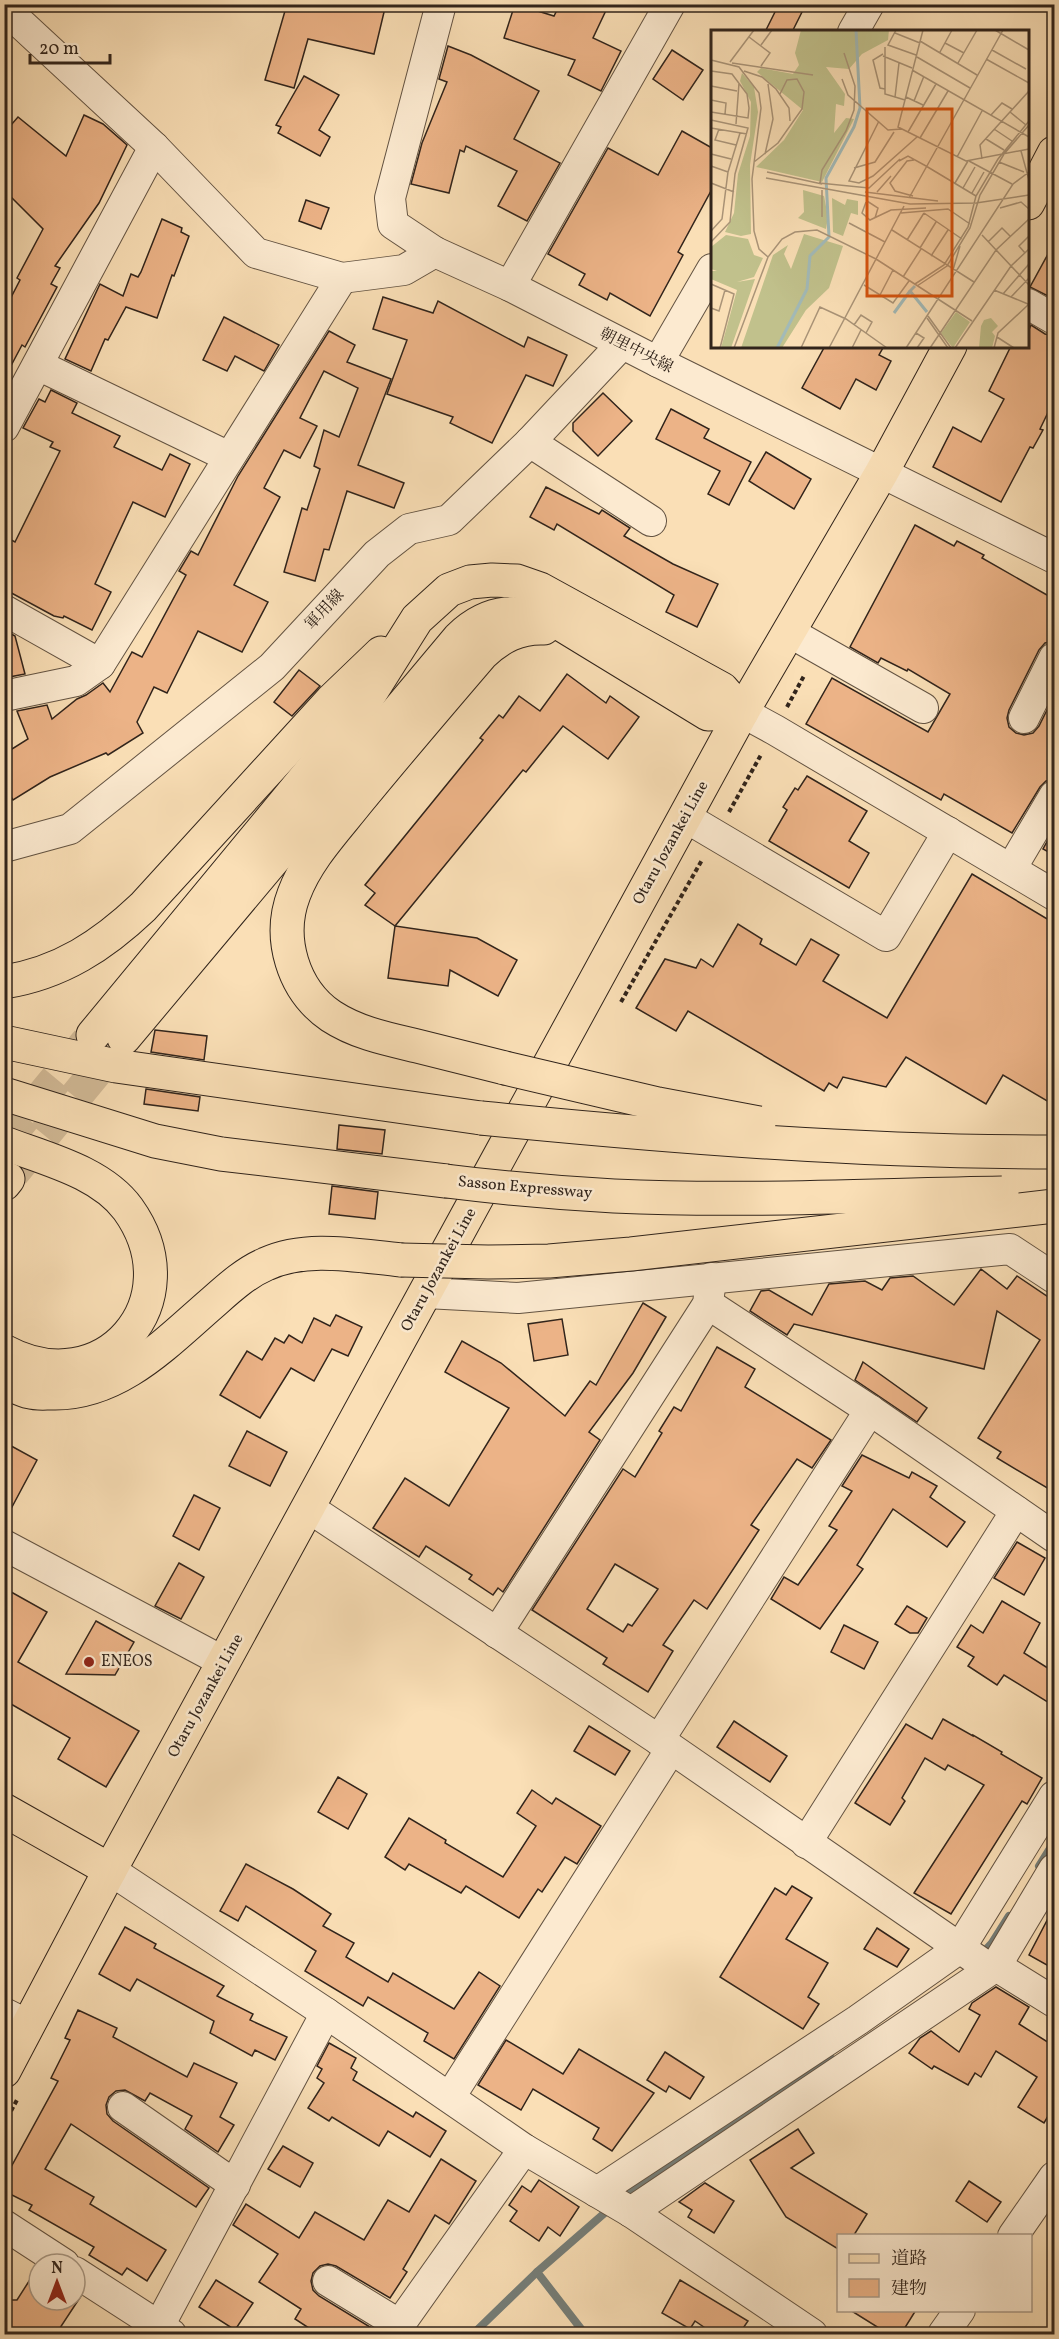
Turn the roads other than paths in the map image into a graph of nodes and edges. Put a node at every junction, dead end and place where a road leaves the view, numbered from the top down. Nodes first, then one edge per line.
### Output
1 (441, 4) edge
2 (670, 4) edge
3 (869, 4) edge
4 (13, 11) edge
5 (854, 30) edge
6 (154, 147) junction
7 (1054, 153) edge
8 (1029, 201) edge
9 (435, 252) junction
10 (711, 271) edge
11 (342, 278) junction
12 (510, 286) junction
13 (1029, 305) edge
14 (1054, 319) edge
15 (622, 344) junction
16 (949, 348) edge
17 (658, 362) junction
18 (38, 365) junction
19 (4, 427) edge
20 (530, 442) junction
21 (229, 457) junction
22 (882, 471) junction
23 (651, 521) dead end
24 (1054, 558) edge
25 (4, 610) edge
26 (417, 618) junction
27 (789, 632) junction
28 (584, 638) junction
29 (1054, 658) edge
30 (100, 664) junction
31 (4, 696) edge
32 (923, 708) dead end
33 (742, 712) junction
34 (1024, 718) dead end
35 (1054, 796) edge
36 (685, 817) junction
37 (948, 832) junction
38 (4, 847) edge
39 (1011, 869) junction
40 (1054, 895) edge
41 (4, 982) edge
42 (4, 1042) edge
43 (4, 1094) edge
44 (4, 1143) edge
45 (1054, 1144) edge
46 (1054, 1152) edge
47 (1054, 1192) edge
48 (1054, 1206) edge
49 (1054, 1278) edge
50 (709, 1291) junction
51 (426, 1293) junction
52 (4, 1351) edge
53 (4, 1382) edge
54 (870, 1410) junction
55 (309, 1509) junction
56 (1016, 1511) junction
57 (1054, 1537) edge
58 (4, 1545) edge
59 (497, 1633) junction
60 (224, 1662) junction
61 (665, 1744) junction
62 (1054, 1796) edge
63 (4, 1810) edge
64 (806, 1843) junction
65 (1054, 1869) edge
66 (110, 1870) junction
67 (977, 1958) junction
68 (1054, 2002) edge
69 (326, 2013) junction
70 (16, 2019) edge
71 (4, 2071) edge
72 (450, 2097) junction
73 (772, 2097) junction
74 (123, 2107) dead end
75 (524, 2149) junction
76 (1054, 2177) edge
77 (234, 2185) junction
78 (615, 2202) junction
79 (4, 2225) edge
80 (1014, 2234) edge
81 (46, 2252) edge
82 (87, 2279) edge
83 (328, 2281) dead end
84 (959, 2312) edge
85 (165, 2330) edge
86 (396, 2330) edge
87 (812, 2334) edge
88 (943, 2334) edge

1 - 9 street, 朝里中央線
2 - 12 street
3 - 5 street
4 - 6 street
6 - 11 street
6 - 18 street
7 - 8 main road
9 - 11 street
9 - 12 street, 朝里中央線
10 - 17 street
11 - 21 street
12 - 15 street, 朝里中央線
13 - 14 street
15 - 17 street, 朝里中央線
15 - 20 street, 軍用線
16 - 22 main road, Otaru Jozankei Line
17 - 22 street, 朝里中央線
18 - 19 street
18 - 21 street
20 - 23 street
20 - 38 street, 軍用線
21 - 30 street
22 - 24 street, 朝里中央線
22 - 27 main road, Otaru Jozankei Line
25 - 30 street
26 - 28 main road
26 - 33 main road
26 - 41 main road
27 - 32 street
27 - 33 main road, Otaru Jozankei Line
28 - 33 main road
28 - 45 main road, bridge
29 - 34 street
30 - 31 street
33 - 36 main road, Otaru Jozankei Line
33 - 37 street
35 - 39 street
36 - 37 street
36 - 51 main road, Otaru Jozankei Line
37 - 39 street
39 - 40 street
42 - 46 main road, bridge
43 - 47 main road, Sasson Expressway, bridge
44 - 52 main road
48 - 53 main road, bridge
49 - 50 street
50 - 51 street
50 - 54 street
50 - 59 street
51 - 55 main road, Otaru Jozankei Line
54 - 56 street
54 - 61 street
55 - 59 street
55 - 60 main road, Otaru Jozankei Line
56 - 57 street
56 - 64 street
58 - 60 street
59 - 61 street
60 - 66 main road, Otaru Jozankei Line
61 - 64 street
61 - 72 street
62 - 67 street
63 - 66 main road
64 - 67 street
65 - 67 street
66 - 69 street
66 - 70 main road, Otaru Jozankei Line
67 - 68 street
67 - 73 street
67 - 73 street
69 - 72 street
69 - 77 street
70 - 71 main road, Otaru Jozankei Line
72 - 75 street
73 - 78 street
73 - 78 street
74 - 77 street
75 - 78 street
75 - 86 street
76 - 80 street
77 - 85 street
78 - 87 street
79 - 81 street
82 - 85 street
83 - 86 street
84 - 88 street

